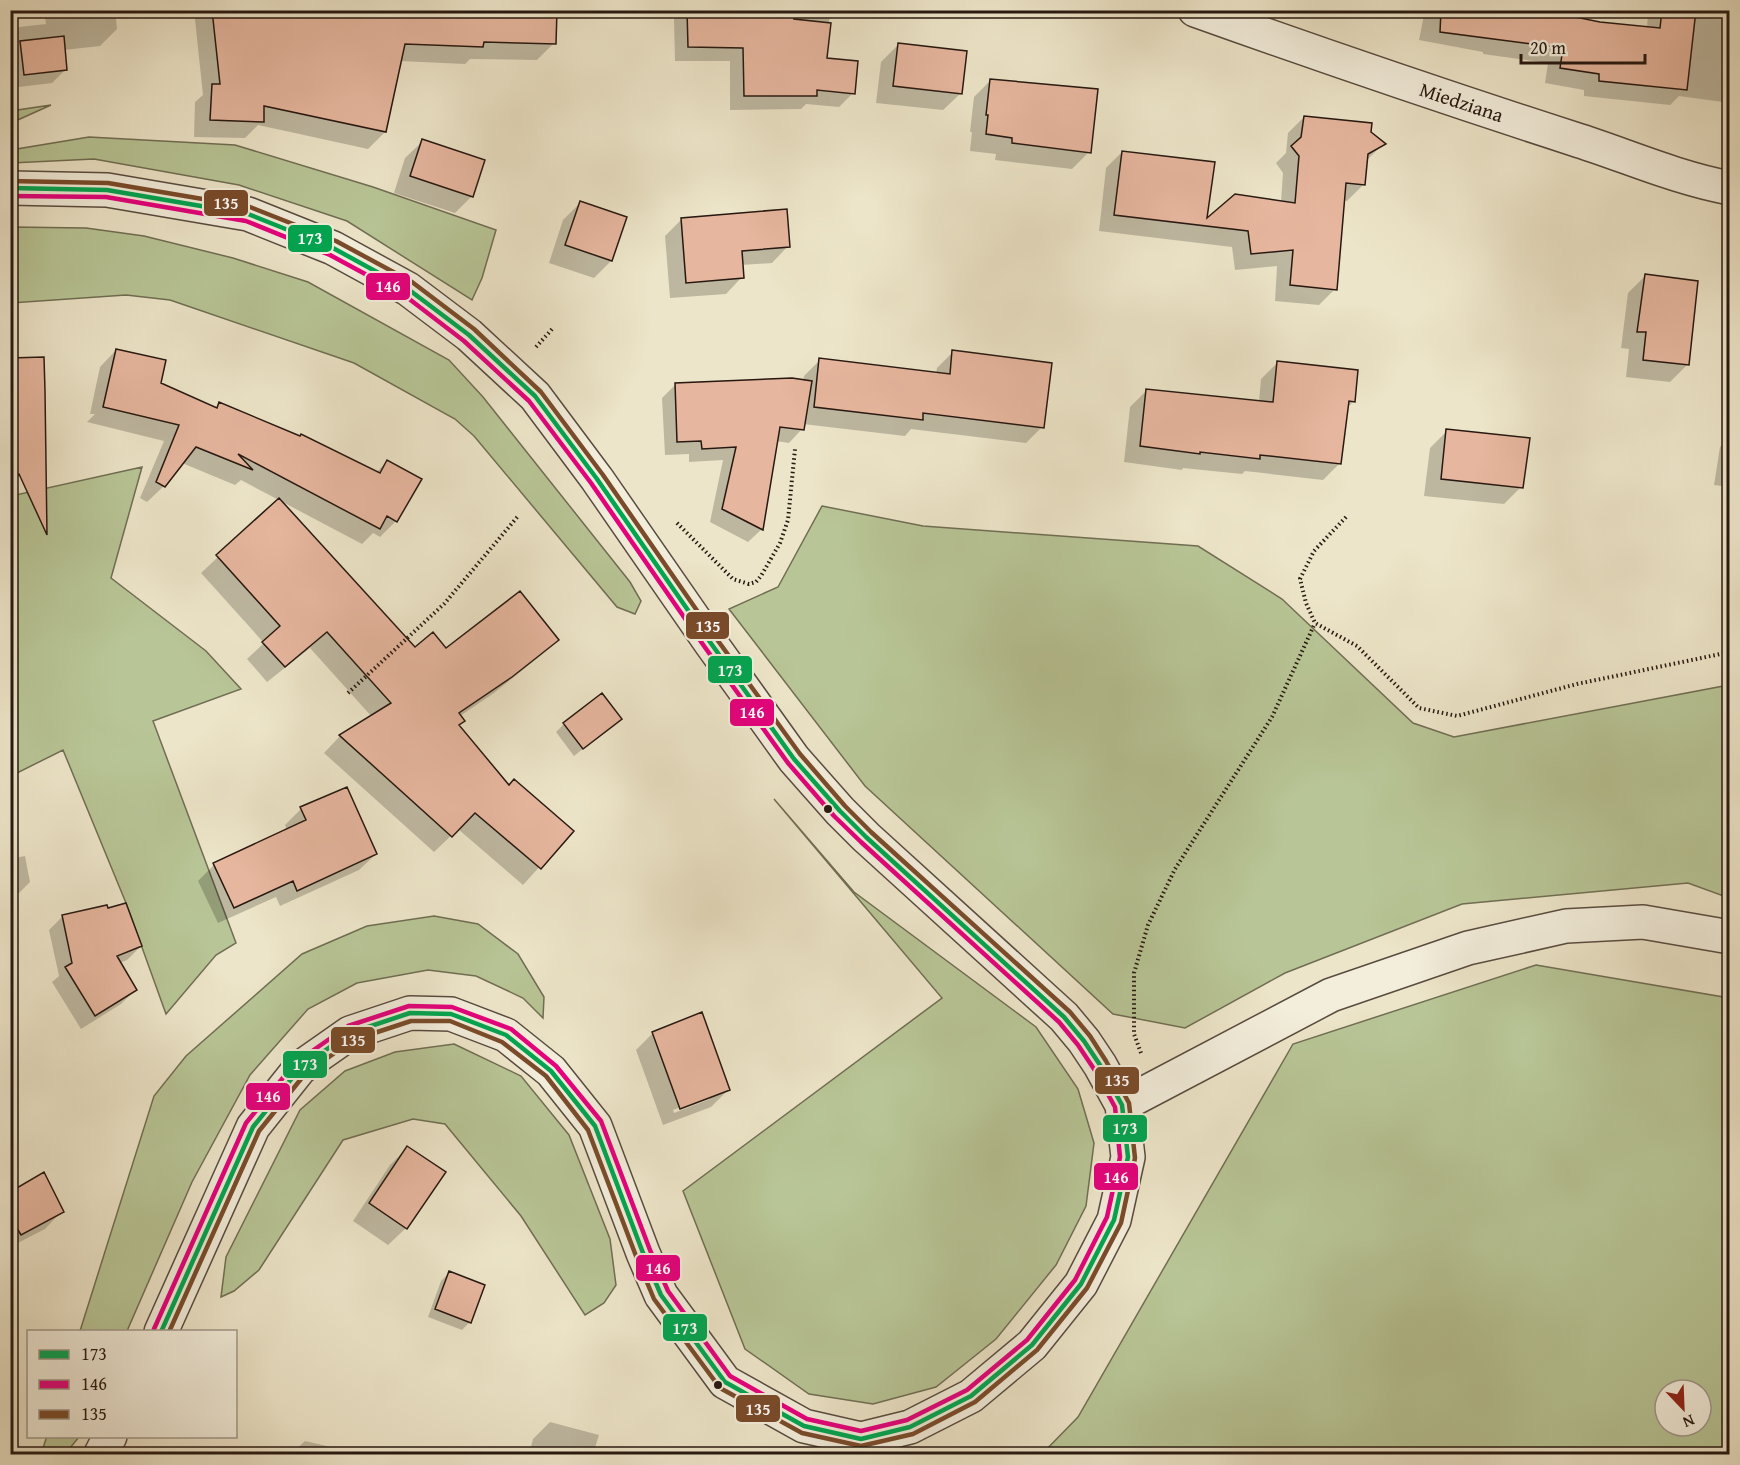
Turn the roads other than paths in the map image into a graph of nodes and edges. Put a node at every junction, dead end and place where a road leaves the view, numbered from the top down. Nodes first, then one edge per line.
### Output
1 (1195, 10) edge
2 (10, 188) edge
3 (1730, 188) edge
4 (1730, 937) edge
5 (1122, 1105) junction
6 (162, 1330) edge
7 (110, 1438) edge
8 (101, 1455) edge

1 - 3 street, Miedziana
2 - 5 street
4 - 5 street
5 - 6 street
7 - 8 street

